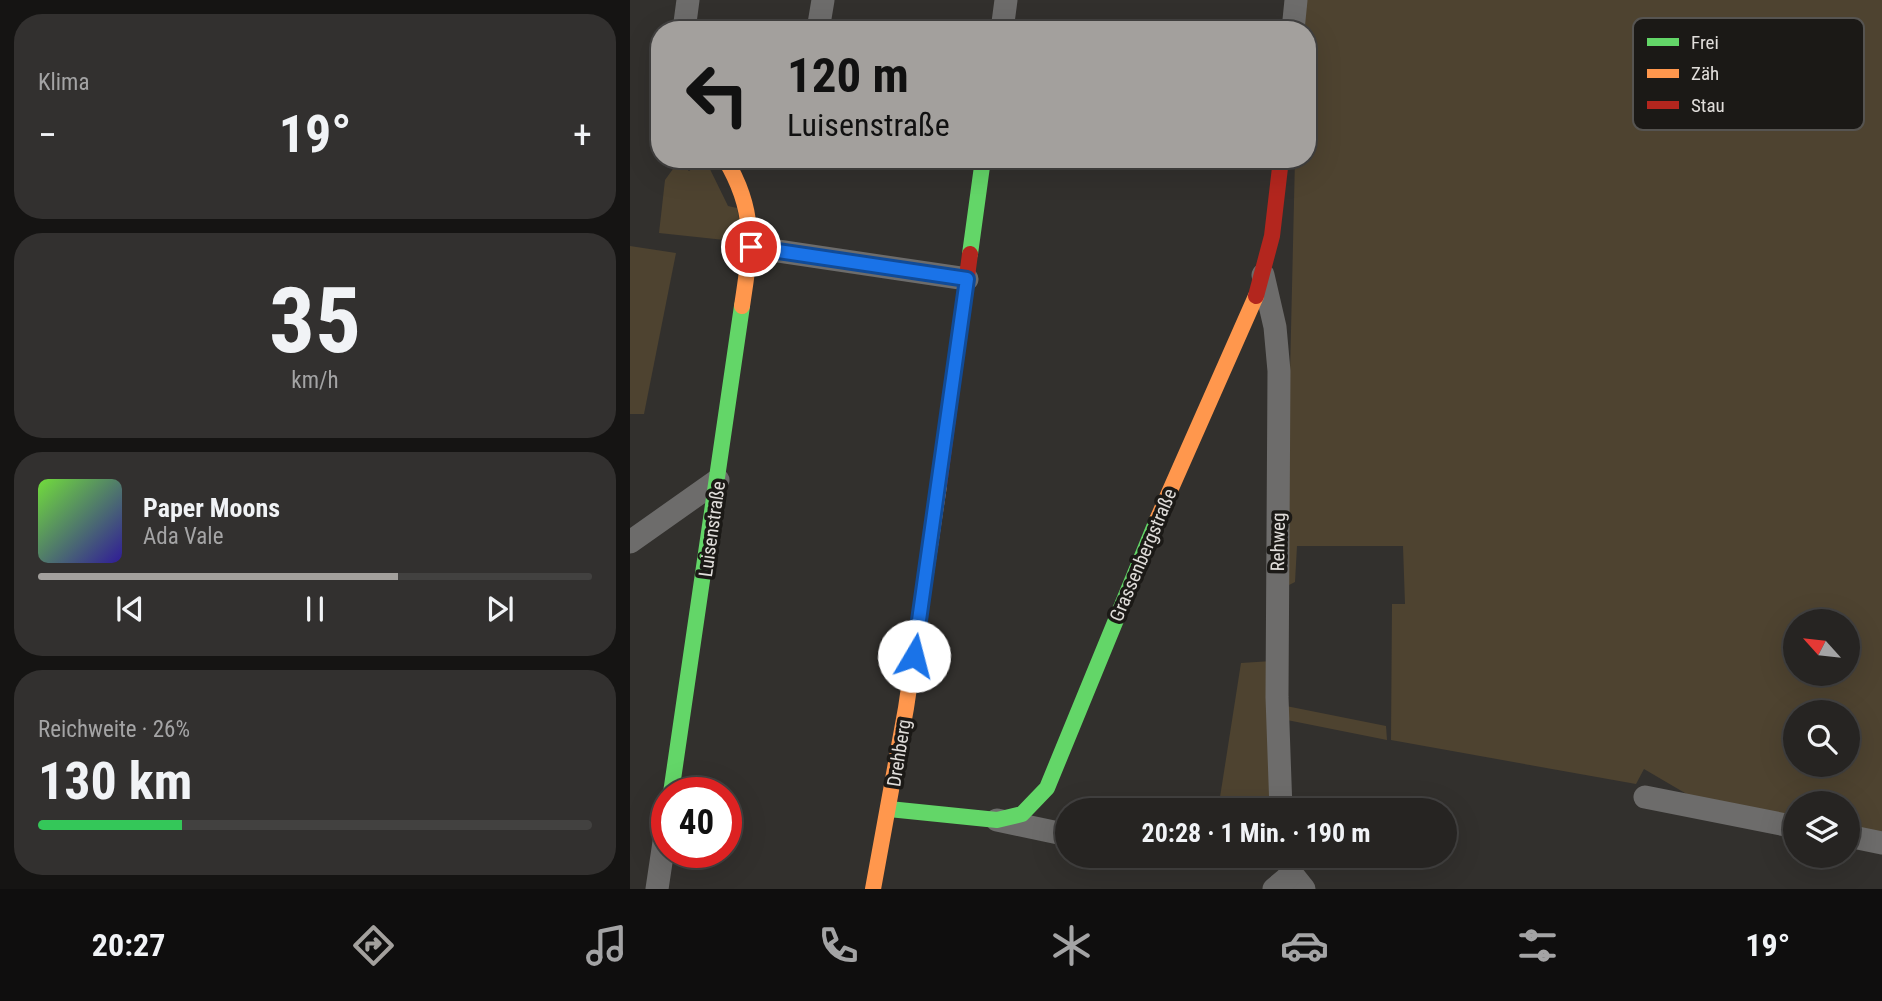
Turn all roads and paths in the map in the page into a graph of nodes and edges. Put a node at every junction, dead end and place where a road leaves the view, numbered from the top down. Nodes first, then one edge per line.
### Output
1 (688, 0) edge
2 (823, 0) edge
3 (1296, 0) edge
4 (685, 21) edge
5 (820, 21) edge
6 (1294, 21) edge
7 (729, 168) edge
8 (982, 168) edge
9 (1280, 168) edge
10 (749, 256) junction
11 (1264, 275) junction
12 (967, 279) junction
13 (718, 480) junction
14 (630, 542) edge
15 (673, 777) edge
16 (1645, 797) dead end
17 (1281, 798) edge
18 (889, 809) junction
19 (997, 820) junction
20 (1783, 824) edge
21 (1055, 832) edge
22 (1860, 838) edge
23 (1882, 843) edge
24 (660, 868) edge
25 (1294, 873) edge
26 (657, 889) edge
27 (873, 889) edge
28 (1274, 889) edge

1 - 4 street
2 - 5 street
3 - 6 street
7 - 10 street, Luisenstraße
8 - 12 street, Drehberg
9 - 11 street, Grassenbergstraße
10 - 12 street
10 - 13 street, Luisenstraße
11 - 17 street, Rehweg
11 - 19 street, Grassenbergstraße
12 - 18 street, Drehberg
13 - 14 street
13 - 15 street, Luisenstraße
16 - 20 street
18 - 19 street, Grassenbergstraße
18 - 27 street, Drehberg
19 - 21 street
22 - 23 street
24 - 26 street
25 - 28 street

